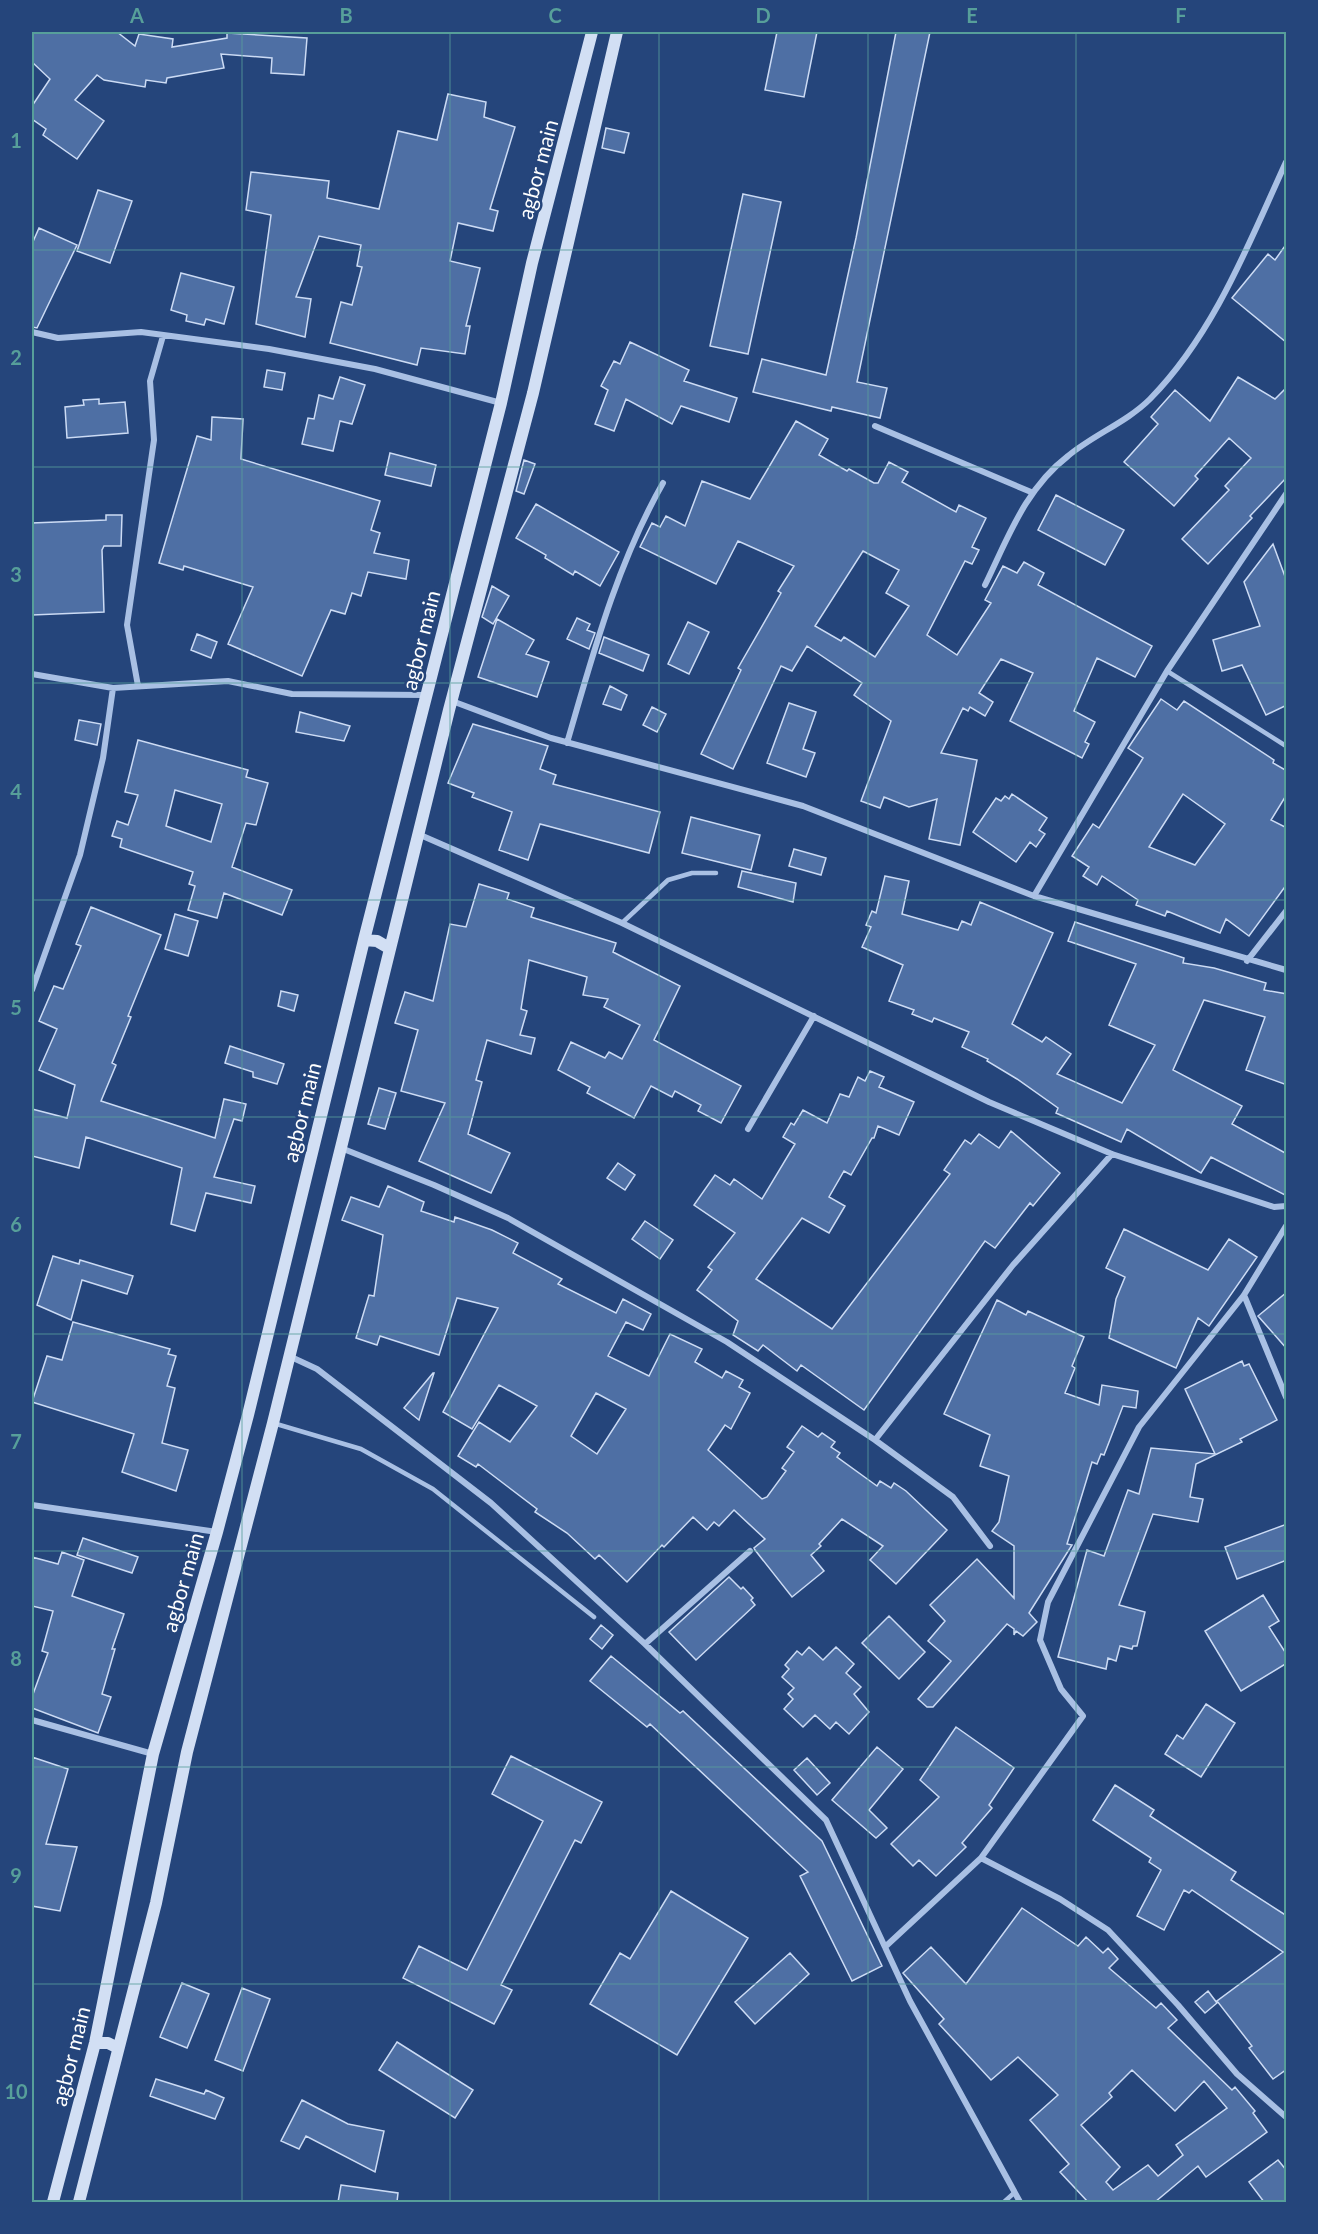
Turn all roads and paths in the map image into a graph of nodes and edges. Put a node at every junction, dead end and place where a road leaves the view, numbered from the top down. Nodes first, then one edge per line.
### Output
1 (592, 32) edge
2 (617, 32) edge
3 (1287, 162) edge
4 (32, 332) edge
5 (163, 336) junction
6 (501, 403) junction
7 (875, 426) dead end
8 (663, 483) dead end
9 (1030, 492) junction
10 (1287, 494) edge
11 (985, 585) dead end
12 (1167, 671) junction
13 (32, 674) edge
14 (138, 686) junction
15 (113, 688) junction
16 (426, 695) junction
17 (452, 700) junction
18 (567, 743) junction
19 (1287, 746) edge
20 (418, 834) junction
21 (716, 873) dead end
22 (1034, 896) junction
23 (1287, 911) edge
24 (622, 923) junction
25 (364, 940) junction
26 (389, 948) junction
27 (1246, 961) junction
28 (1287, 970) edge
29 (32, 990) edge
30 (814, 1016) junction
31 (748, 1129) dead end
32 (340, 1148) junction
33 (1112, 1154) junction
34 (1287, 1206) edge
35 (1287, 1226) edge
36 (1244, 1295) junction
37 (289, 1355) junction
38 (1287, 1397) edge
39 (273, 1423) junction
40 (875, 1440) junction
41 (32, 1505) edge
42 (217, 1532) junction
43 (990, 1545) dead end
44 (750, 1551) dead end
45 (594, 1617) dead end
46 (645, 1644) junction
47 (32, 1720) edge
48 (153, 1754) junction
49 (981, 1858) junction
50 (885, 1947) junction
51 (95, 2043) junction
52 (118, 2048) junction
53 (1287, 2117) edge
54 (1014, 2193) junction
55 (53, 2202) edge
56 (79, 2202) edge
57 (1004, 2202) edge
58 (1020, 2202) edge

1 - 6 main road, agbor main
2 - 17 main road
3 - 9 street
4 - 5 street
5 - 6 street
5 - 14 street
6 - 16 main road, agbor main
7 - 9 street
8 - 18 street
9 - 11 street
10 - 12 street
12 - 19 lane
12 - 22 street
13 - 15 street
14 - 15 street
14 - 16 street
15 - 29 street
16 - 25 main road, agbor main
17 - 18 street
17 - 20 main road
18 - 22 street
20 - 24 street
20 - 26 main road
21 - 24 lane
22 - 27 street
23 - 27 street
24 - 30 street
25 - 26 main road
25 - 42 main road, agbor main
26 - 32 main road
27 - 28 street
30 - 31 street
30 - 33 street
32 - 37 main road
32 - 40 street
33 - 34 street
33 - 40 street
35 - 36 street
36 - 38 street
36 - 49 street
37 - 39 main road
37 - 46 street
39 - 45 lane
39 - 52 main road
40 - 43 street
41 - 42 street
42 - 48 main road, agbor main
44 - 46 street
46 - 50 street
47 - 48 street
48 - 51 main road, agbor main
49 - 50 street
49 - 53 street
50 - 54 street
51 - 52 main road
51 - 55 main road, agbor main
52 - 56 main road
54 - 57 lane
54 - 58 street

